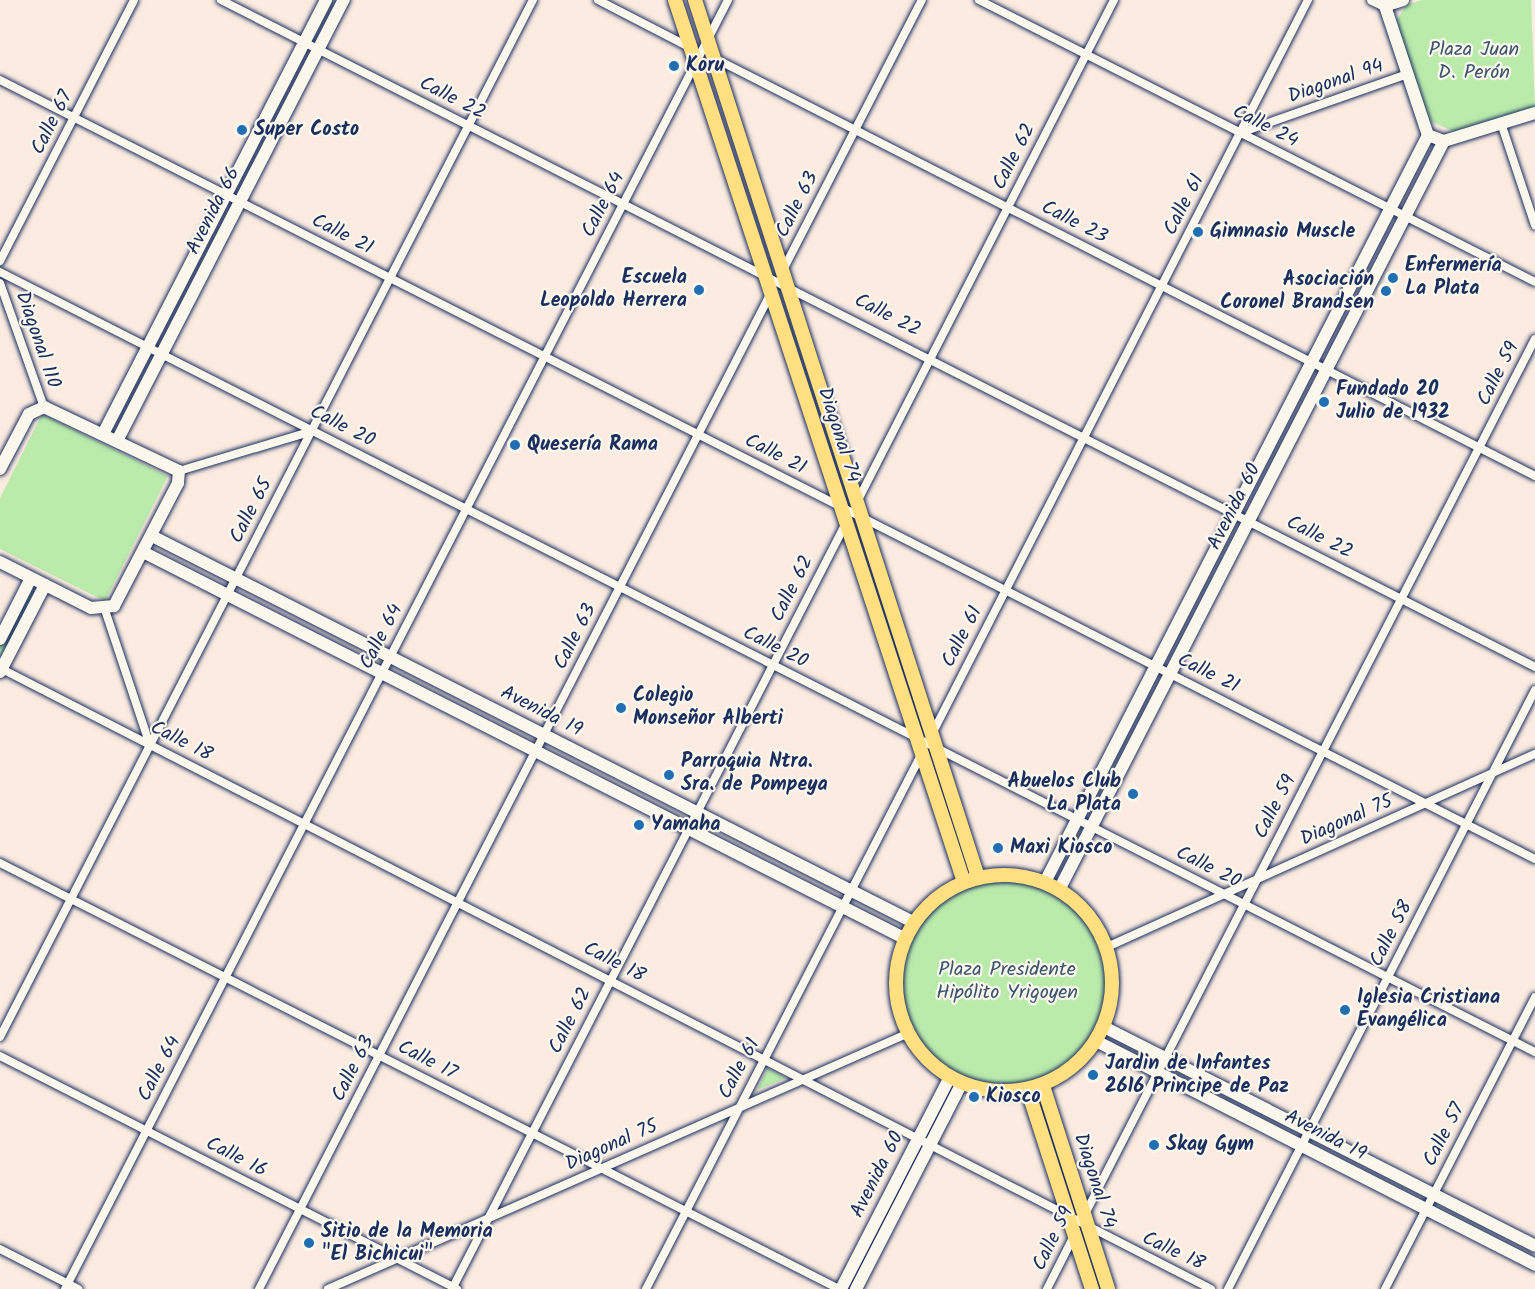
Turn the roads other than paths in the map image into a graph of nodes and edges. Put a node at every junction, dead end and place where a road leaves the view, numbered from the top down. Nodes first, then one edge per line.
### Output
1 (134, 0) edge
2 (221, 0) edge
3 (326, 0) edge
4 (344, 0) edge
5 (533, 0) edge
6 (598, 0) edge
7 (675, 0) edge
8 (695, 0) edge
9 (728, 0) edge
10 (922, 0) edge
11 (979, 0) edge
12 (1114, 0) edge
13 (1308, 0) edge
14 (1372, 0) edge
15 (1403, 0) edge
16 (1385, 6) junction
17 (708, 39) junction
18 (304, 42) junction
19 (319, 50) junction
20 (696, 54) junction
21 (1086, 54) junction
22 (714, 58) junction
23 (1408, 74) junction
24 (0, 80) edge
25 (1535, 113) edge
26 (74, 118) junction
27 (1501, 123) junction
28 (468, 126) junction
29 (855, 130) junction
30 (1240, 133) junction
31 (1428, 135) junction
32 (1444, 141) junction
33 (226, 195) junction
34 (240, 202) junction
35 (623, 204) junction
36 (1007, 208) junction
37 (1391, 209) junction
38 (1406, 217) junction
39 (1535, 225) edge
40 (0, 261) edge
41 (0, 272) edge
42 (390, 278) junction
43 (777, 281) junction
44 (1535, 282) edge
45 (0, 283) edge
46 (1161, 286) junction
47 (1535, 339) edge
48 (147, 347) junction
49 (162, 355) junction
50 (544, 357) junction
51 (930, 357) junction
52 (1312, 362) junction
53 (1327, 370) junction
54 (44, 407) junction
55 (312, 431) junction
56 (104, 432) junction
57 (698, 435) junction
58 (1084, 436) junction
59 (118, 439) junction
60 (1479, 447) junction
61 (2, 461) edge
62 (178, 471) junction
63 (1535, 476) edge
64 (466, 509) junction
65 (852, 512) junction
66 (1235, 513) junction
67 (1249, 520) junction
68 (152, 536) junction
69 (143, 552) junction
70 (0, 562) edge
71 (31, 579) junction
72 (236, 579) junction
73 (45, 585) junction
74 (620, 587) junction
75 (1005, 591) junction
76 (228, 595) junction
77 (1402, 598) junction
78 (105, 610) junction
79 (0, 639) edge
80 (390, 657) junction
81 (772, 665) junction
82 (1155, 667) junction
83 (1535, 667) edge
84 (1, 670) edge
85 (382, 673) junction
86 (1171, 673) junction
87 (1535, 690) edge
88 (544, 735) junction
89 (927, 743) junction
90 (150, 745) junction
91 (536, 751) junction
92 (1323, 751) junction
93 (1535, 754) edge
94 (1490, 775) junction
95 (1425, 804) junction
96 (696, 813) junction
97 (1077, 819) junction
98 (304, 824) junction
99 (1467, 824) junction
100 (1092, 827) junction
101 (688, 829) junction
102 (1535, 859) edge
103 (0, 863) edge
104 (978, 878) junction
105 (1257, 880) junction
106 (963, 882) junction
107 (1045, 882) junction
108 (1059, 890) junction
109 (851, 891) junction
110 (1224, 895) junction
111 (71, 899) junction
112 (458, 903) junction
113 (1245, 904) junction
114 (842, 907) junction
115 (913, 922) junction
116 (904, 938) junction
117 (1107, 947) junction
118 (225, 977) junction
119 (1388, 977) junction
120 (610, 980) junction
121 (1535, 997) edge
122 (1104, 1027) junction
123 (909, 1033) junction
124 (0, 1038) edge
125 (1512, 1041) junction
126 (1098, 1042) junction
127 (1535, 1052) edge
128 (380, 1055) junction
129 (0, 1056) edge
130 (1166, 1058) junction
131 (764, 1059) junction
132 (1158, 1073) junction
133 (804, 1079) junction
134 (955, 1082) junction
135 (1043, 1086) junction
136 (1028, 1090) junction
137 (738, 1108) junction
138 (147, 1131) junction
139 (1309, 1131) junction
140 (532, 1133) junction
141 (918, 1138) junction
142 (931, 1144) junction
143 (1301, 1146) junction
144 (600, 1169) junction
145 (1433, 1194) junction
146 (301, 1209) junction
147 (1426, 1209) junction
148 (686, 1211) junction
149 (490, 1218) junction
150 (1079, 1224) junction
151 (1535, 1246) edge
152 (0, 1249) edge
153 (396, 1259) junction
154 (1535, 1265) edge
155 (67, 1286) edge
156 (454, 1288) edge
157 (78, 1289) edge
158 (259, 1289) edge
159 (328, 1289) edge
160 (646, 1289) edge
161 (840, 1289) edge
162 (856, 1289) edge
163 (1047, 1289) edge
164 (1092, 1289) edge
165 (1108, 1289) edge
166 (1211, 1289) edge
167 (1228, 1289) edge
168 (1385, 1289) edge

1 - 26 street, Calle 67
2 - 18 street, Calle 22
3 - 18 main road, Avenida 66
4 - 19 main road, Avenida 66
5 - 28 street, Calle 65
6 - 20 street, Calle 23
7 - 20 main road, Diagonal 74
8 - 17 main road, Diagonal 74
9 - 17 street, Calle 64
10 - 29 street, Calle 63
11 - 21 street, Calle 24
12 - 21 street, Calle 62
13 - 30 street, Calle 61
14 - 16 street
15 - 16 main road
16 - 23 main road
17 - 20 street, Calle 64
17 - 22 main road, Diagonal 74
18 - 19 street, Calle 22
18 - 33 main road, Avenida 66
19 - 28 street, Calle 22
19 - 34 main road, Avenida 66
20 - 22 street, Calle 23
20 - 35 street, Calle 64
20 - 43 main road, Diagonal 74
21 - 30 street, Calle 24
21 - 36 street, Calle 62
22 - 29 street, Calle 23
22 - 43 main road, Diagonal 74
23 - 30 street, Diagonal 94
23 - 31 main road
24 - 26 street, Calle 21
25 - 27 main road
26 - 33 street, Calle 21
26 - 40 street, Calle 67
27 - 32 main road
27 - 39 street
28 - 35 street, Calle 22
28 - 42 street, Calle 65
29 - 36 street, Calle 23
29 - 43 street, Calle 63
30 - 37 street, Calle 24
30 - 46 street, Calle 61
31 - 32 main road
31 - 37 main road, Avenida 60
32 - 38 main road, Avenida 60
33 - 34 street, Calle 21
33 - 48 main road, Avenida 66
34 - 42 street, Calle 21
34 - 49 main road, Avenida 66
35 - 43 street, Calle 22
35 - 50 street, Calle 64
36 - 46 street, Calle 23
36 - 51 street, Calle 62
37 - 38 street, Calle 24
37 - 52 main road, Avenida 60
38 - 44 street, Calle 24
38 - 53 main road, Avenida 60
41 - 48 street, Calle 20
42 - 50 street, Calle 21
42 - 55 street, Calle 65
43 - 51 street, Calle 22
43 - 57 street, Calle 63
43 - 65 main road, Diagonal 74
43 - 65 main road, Diagonal 74
45 - 54 street, Diagonal 110
46 - 52 street, Calle 23
46 - 58 street, Calle 61
47 - 60 street, Calle 59
48 - 49 street, Calle 20
48 - 56 main road, Avenida 66
49 - 55 street, Calle 20
49 - 59 main road, Avenida 66
50 - 57 street, Calle 21
50 - 64 street, Calle 64
51 - 58 street, Calle 22
51 - 65 street, Calle 62
52 - 53 street, Calle 23
52 - 66 main road, Avenida 60
53 - 60 street, Calle 23
53 - 67 main road, Avenida 60
54 - 56 main road
54 - 61 main road
55 - 62 street
55 - 64 street, Calle 20
55 - 72 street, Calle 65
56 - 59 main road
57 - 65 street, Calle 21
57 - 74 street, Calle 63
58 - 66 street, Calle 22
58 - 75 street, Calle 61
59 - 62 main road
60 - 63 street, Calle 23
60 - 77 street, Calle 59
62 - 68 main road
64 - 74 street, Calle 20
64 - 80 street, Calle 64
65 - 75 street, Calle 21
65 - 81 street, Calle 62
65 - 89 main road, Diagonal 74
66 - 67 street, Calle 22
66 - 82 main road, Avenida 60
67 - 77 street, Calle 22
67 - 86 main road, Avenida 60
68 - 69 main road
68 - 72 main road, Avenida 19
69 - 76 main road, Avenida 19
69 - 78 main road
70 - 71 main road
71 - 73 main road
71 - 79 main road
72 - 76 street, Calle 65
72 - 80 main road, Avenida 19
73 - 78 main road
73 - 84 main road
74 - 81 street, Calle 20
74 - 88 street, Calle 63
75 - 82 street, Calle 21
75 - 89 street, Calle 61
76 - 85 main road, Avenida 19
76 - 90 street, Calle 65
77 - 83 street, Calle 22
77 - 92 street, Calle 59
78 - 90 street
80 - 85 street, Calle 64
80 - 88 main road, Avenida 19
81 - 89 street, Calle 20
81 - 96 street, Calle 62
82 - 86 street, Calle 21
82 - 97 main road, Avenida 60
84 - 90 street, Calle 18
85 - 91 main road, Avenida 19
85 - 98 street, Calle 64
86 - 92 street, Calle 21
86 - 100 main road, Avenida 60
87 - 94 street, Calle 58
88 - 91 street, Calle 63
88 - 96 main road, Avenida 19
89 - 97 street, Calle 20
89 - 104 main road, Diagonal 74
89 - 106 main road, Diagonal 74
89 - 109 street, Calle 61
90 - 98 street, Calle 18
90 - 111 street, Calle 65
91 - 101 main road, Avenida 19
91 - 112 street, Calle 63
92 - 95 street, Calle 21
92 - 105 street, Calle 59
93 - 94 street, Diagonal 75
94 - 95 street, Diagonal 75
94 - 99 street, Calle 58
95 - 99 street, Calle 21
95 - 105 street, Diagonal 75
96 - 101 street, Calle 62
96 - 109 main road, Avenida 19
97 - 100 street, Calle 20
97 - 107 main road, Avenida 60
98 - 112 street, Calle 18
98 - 118 street, Calle 64
99 - 102 street, Calle 21
99 - 119 street, Calle 58
100 - 108 main road, Avenida 60
100 - 110 street, Calle 20
101 - 114 main road, Avenida 19
101 - 120 street, Calle 62
103 - 111 street, Calle 17
104 - 106 main road
104 - 107 main road
105 - 110 street, Diagonal 75
105 - 113 street, Calle 59
106 - 115 main road
107 - 108 main road
108 - 117 main road
109 - 114 street, Calle 61
109 - 115 main road, Avenida 19
110 - 113 street, Calle 20
110 - 117 street, Diagonal 75
111 - 118 street, Calle 17
111 - 124 street, Calle 65
112 - 120 street, Calle 18
112 - 128 street, Calle 63
113 - 119 street, Calle 20
113 - 130 street, Calle 59
114 - 116 main road, Avenida 19
114 - 131 street, Calle 61
115 - 116 main road
116 - 123 main road
117 - 122 main road
118 - 128 street, Calle 17
118 - 138 street, Calle 64
119 - 125 street, Calle 20
119 - 139 street, Calle 58
120 - 131 street, Calle 18
120 - 140 street, Calle 62
121 - 125 street, Calle 57
122 - 126 main road
122 - 130 main road, Avenida 19
123 - 133 street, Diagonal 75
123 - 134 main road
125 - 127 street, Calle 20
125 - 145 street, Calle 57
126 - 132 main road, Avenida 19
126 - 135 main road
128 - 140 street, Calle 17
128 - 146 street, Calle 63
129 - 138 street, Calle 16
130 - 132 street, Calle 59
130 - 139 main road, Avenida 19
131 - 133 street, Calle 18
131 - 137 street, Calle 61
132 - 143 main road, Avenida 19
132 - 150 street, Calle 59
133 - 137 street, Diagonal 75
133 - 141 street, Calle 18
134 - 136 main road
134 - 141 main road, Avenida 60
134 - 142 main road, Avenida 60
135 - 136 main road
135 - 150 main road, Diagonal 74
136 - 150 main road, Diagonal 74
137 - 144 street, Diagonal 75
137 - 148 street, Calle 61
138 - 146 street, Calle 16
138 - 155 street, Calle 64
139 - 143 street, Calle 58
139 - 145 main road, Avenida 19
140 - 144 street, Calle 17
140 - 149 street, Calle 62
141 - 142 street, Calle 18
141 - 161 main road, Avenida 60
142 - 150 street, Calle 18
142 - 162 main road, Avenida 60
143 - 147 main road, Avenida 19
143 - 167 street, Calle 58
144 - 148 street, Calle 17
144 - 149 street, Diagonal 75
145 - 147 street, Calle 57
145 - 151 main road, Avenida 19
146 - 153 street, Calle 16
146 - 158 street, Calle 63
147 - 154 main road, Avenida 19
147 - 168 street, Calle 57
148 - 160 street, Calle 61
148 - 161 street, Calle 17
149 - 153 street, Diagonal 75
149 - 156 street, Calle 62
150 - 163 street, Calle 59
150 - 164 main road, Diagonal 74
150 - 165 main road, Diagonal 74
150 - 166 street, Calle 18
152 - 155 street
153 - 156 street, Calle 16
153 - 159 street, Diagonal 75
155 - 157 street

